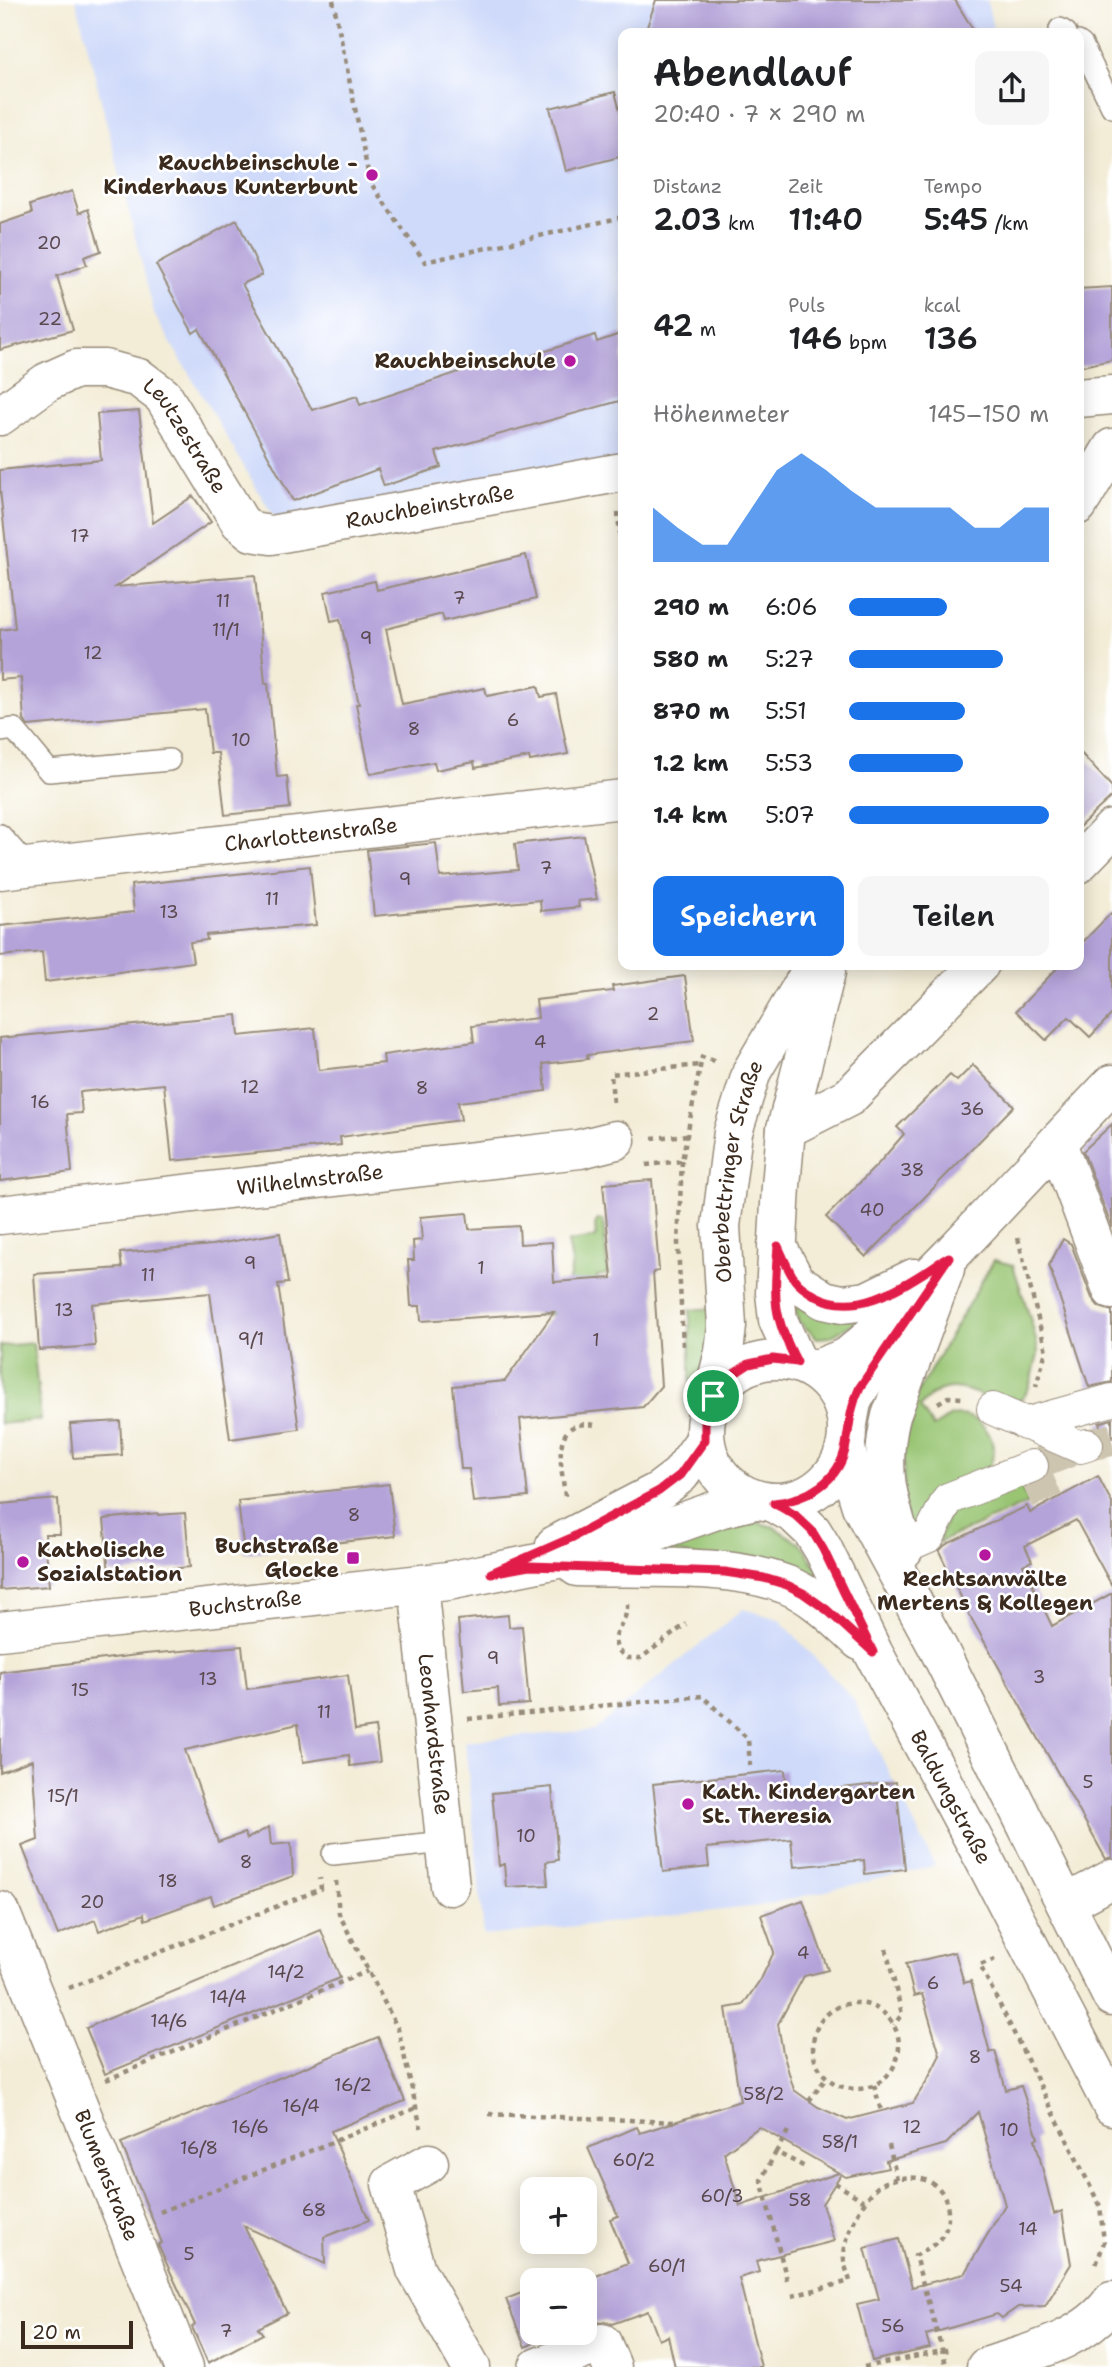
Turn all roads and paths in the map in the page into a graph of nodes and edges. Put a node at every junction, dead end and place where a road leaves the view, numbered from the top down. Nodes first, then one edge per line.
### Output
1 (333, 0) edge
2 (1084, 49) edge
3 (1112, 107) edge
4 (618, 218) edge
5 (1112, 395) edge
6 (1084, 397) edge
7 (0, 416) edge
8 (1112, 448) edge
9 (618, 472) edge
10 (1084, 495) edge
11 (240, 522) joint
12 (0, 731) edge
13 (169, 760) dead end
14 (618, 800) edge
15 (1112, 830) edge
16 (0, 835) edge
17 (1084, 858) edge
18 (14, 869) edge
19 (811, 970) edge
20 (827, 970) edge
21 (974, 970) edge
22 (702, 1057) dead end
23 (701, 1065) junction
24 (1112, 1084) edge
25 (786, 1129) junction
26 (616, 1140) junction
27 (1057, 1143) junction
28 (682, 1161) junction
29 (1007, 1195) junction
30 (0, 1215) edge
31 (778, 1246) junction
32 (949, 1257) junction
33 (1112, 1290) edge
34 (684, 1353) dead end
35 (806, 1366) junction
36 (713, 1396) junction
37 (1112, 1400) edge
38 (993, 1409) dead end
39 (1025, 1424) junction
40 (595, 1425) dead end
41 (847, 1436) junction
42 (705, 1440) junction
43 (1087, 1446) tunnel mouth
44 (764, 1501) junction
45 (565, 1503) dead end
46 (915, 1542) dead end
47 (529, 1566) junction
48 (491, 1573) junction
49 (418, 1585) junction
50 (627, 1596) dead end
51 (686, 1624) dead end
52 (0, 1631) edge
53 (938, 1648) junction
54 (873, 1652) junction
55 (432, 1722) junction
56 (750, 1766) dead end
57 (444, 1842) junction
58 (333, 1854) junction
59 (1112, 1880) edge
60 (450, 1886) dead end
61 (1066, 1904) junction
62 (0, 1911) edge
63 (990, 1947) dead end
64 (886, 1949) dead end
65 (368, 1971) junction
66 (32, 1992) junction
67 (1112, 1997) edge
68 (894, 2025) junction
69 (827, 2077) junction
70 (874, 2085) junction
71 (73, 2094) junction
72 (809, 2101) dead end
73 (1112, 2106) edge
74 (416, 2108) junction
75 (881, 2111) dead end
76 (489, 2114) dead end
77 (674, 2122) dead end
78 (788, 2132) dead end
79 (889, 2145) dead end
80 (776, 2152) junction
81 (429, 2163) joint
82 (807, 2168) dead end
83 (897, 2179) junction
84 (835, 2183) dead end
85 (864, 2201) junction
86 (127, 2225) junction
87 (1104, 2242) dead end
88 (788, 2284) dead end
89 (792, 2296) dead end
90 (1112, 2301) edge
91 (941, 2351) junction
92 (184, 2367) edge
93 (471, 2367) edge
94 (538, 2367) edge
95 (612, 2367) edge
96 (864, 2367) edge
97 (947, 2367) edge
98 (985, 2367) edge

1 - 4 path
2 - 3 lane
5 - 6 street
7 - 11 street, Leutzestraße
8 - 10 street
9 - 11 street, Rauchbeinstraße
12 - 13 lane
14 - 18 street, Charlottenstraße
15 - 17 street
16 - 18 lane
19 - 36 street, Oberbettringer Straße
20 - 25 street, Oberbettringer Straße
21 - 25 street
22 - 23 path
23 - 26 path
23 - 28 path
24 - 27 street
25 - 31 street, Oberbettringer Straße
26 - 28 path
26 - 30 street, Wilhelmstraße
27 - 29 street
27 - 33 street
28 - 34 path
29 - 32 street
29 - 39 path
31 - 32 street
31 - 35 street, Oberbettringer Straße
32 - 35 street
32 - 41 street
32 - 53 street
35 - 36 street
35 - 41 street
36 - 42 street
37 - 39 street
38 - 39 street
39 - 43 street
39 - 46 street
40 - 45 path
41 - 44 street
41 - 53 street
42 - 44 street
42 - 48 street, Buchstraße
44 - 47 street, Buchstraße
44 - 54 street, Baldungstraße
47 - 48 street, Buchstraße
47 - 54 street
48 - 49 street, Buchstraße
49 - 52 street, Buchstraße
49 - 55 street, Leonhardstraße
50 - 51 path
53 - 61 street
54 - 73 street, Baldungstraße
55 - 56 path
55 - 57 street, Leonhardstraße
57 - 58 lane
57 - 60 street, Leonhardstraße
58 - 65 path
58 - 66 path
59 - 61 street
61 - 67 street
62 - 66 street, Blumenstraße
63 - 87 path
64 - 68 path
65 - 71 path
65 - 74 path
66 - 71 street, Blumenstraße
68 - 69 path
68 - 70 path
69 - 70 path
69 - 72 path
70 - 75 path
71 - 86 street, Blumenstraße
74 - 81 path
74 - 86 path
76 - 77 path
78 - 80 path
79 - 83 path
80 - 82 path
80 - 88 path
81 - 93 street
83 - 85 path
83 - 91 path
84 - 85 path
85 - 89 path
86 - 92 street, Blumenstraße
90 - 98 street
91 - 96 path
91 - 97 path
94 - 95 street

